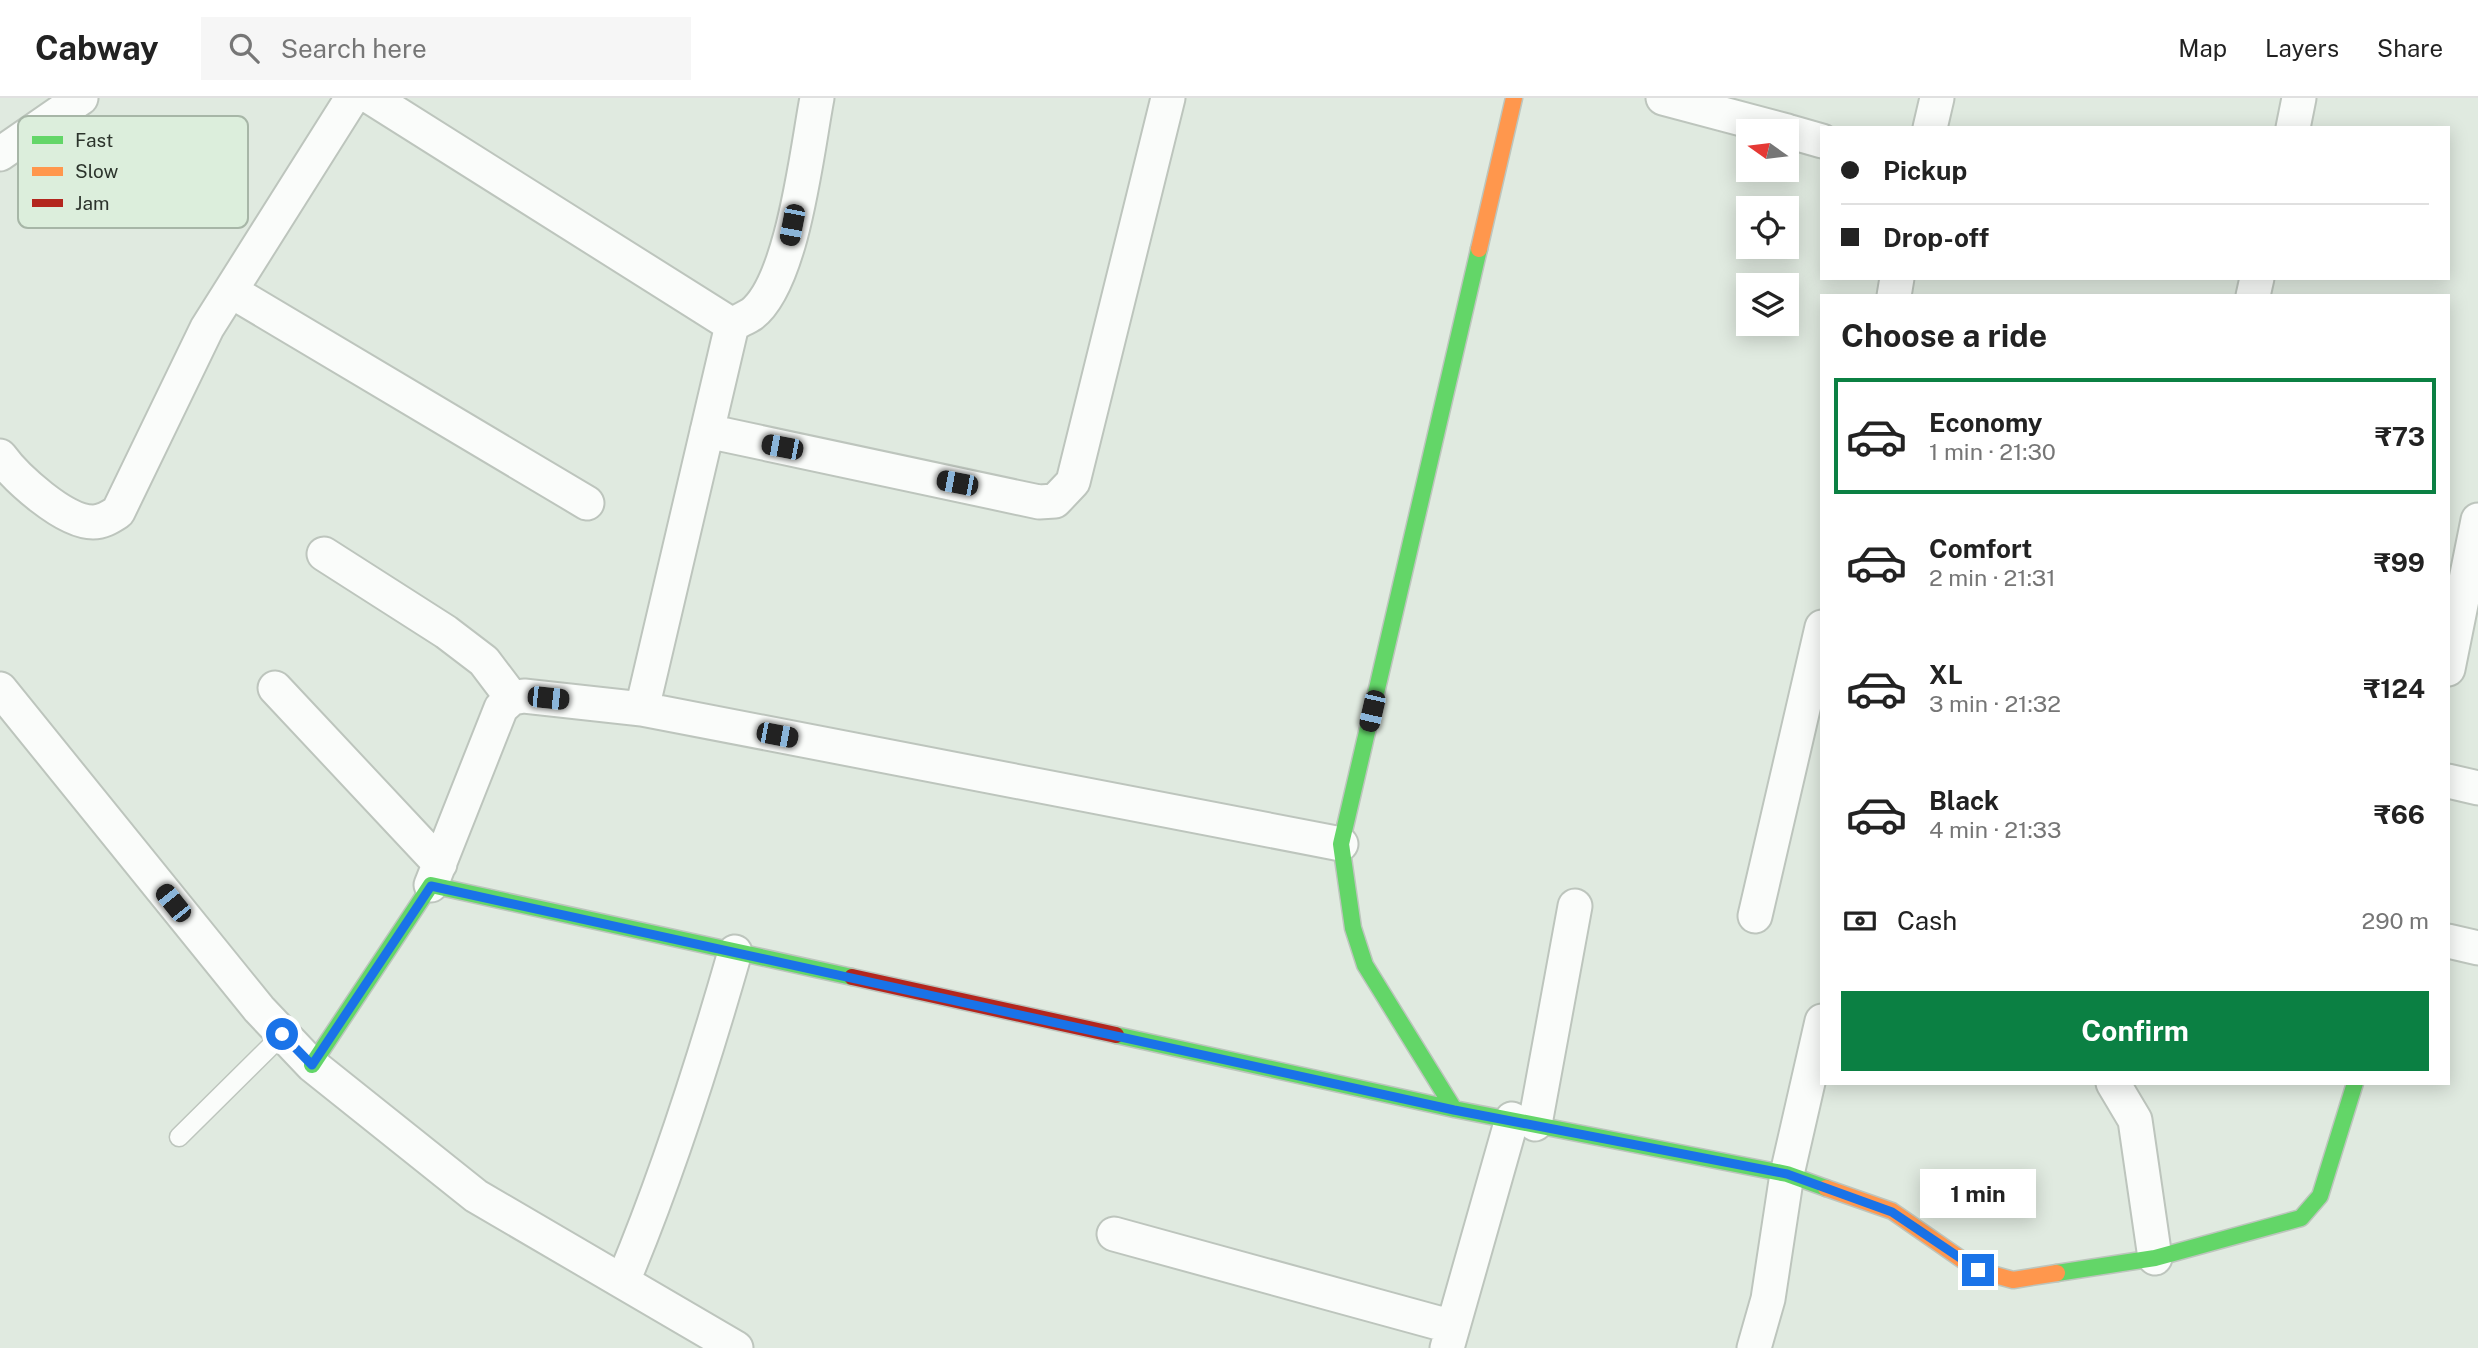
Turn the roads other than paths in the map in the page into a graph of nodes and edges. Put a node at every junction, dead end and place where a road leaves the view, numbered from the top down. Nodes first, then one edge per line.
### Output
1 (81, 98) edge
2 (352, 98) edge
3 (372, 98) edge
4 (817, 98) edge
5 (1168, 98) edge
6 (1514, 98) edge
7 (1663, 98) edge
8 (1937, 98) edge
9 (2300, 98) edge
10 (55, 116) edge
11 (1742, 119) edge
12 (1930, 126) edge
13 (2293, 126) edge
14 (1799, 134) edge
15 (1820, 140) edge
16 (18, 142) edge
17 (0, 154) edge
18 (231, 291) junction
19 (732, 325) junction
20 (707, 432) junction
21 (0, 456) edge
22 (587, 503) dead end
23 (2478, 520) edge
24 (324, 554) dead end
25 (2452, 622) edge
26 (1820, 636) edge
27 (2450, 646) edge
28 (275, 688) dead end
29 (0, 689) edge
30 (512, 698) junction
31 (642, 709) junction
32 (2450, 781) edge
33 (2478, 788) edge
34 (1341, 844) junction
35 (436, 875) junction
36 (1574, 906) dead end
37 (1755, 916) dead end
38 (2450, 942) edge
39 (2478, 948) edge
40 (735, 952) junction
41 (1820, 1030) edge
42 (282, 1034) junction
43 (312, 1065) junction
44 (2114, 1085) edge
45 (2354, 1085) edge
46 (1454, 1110) junction
47 (1523, 1122) junction
48 (179, 1137) dead end
49 (1787, 1174) junction
50 (1114, 1234) dead end
51 (2155, 1258) junction
52 (623, 1281) junction
53 (1450, 1338) edge
54 (736, 1348) edge
55 (1754, 1348) edge

1 - 10 street
2 - 18 street
3 - 19 street
4 - 19 street
5 - 20 street
6 - 34 street
7 - 11 street
8 - 12 street
9 - 13 street
14 - 15 street
16 - 17 street
18 - 21 street
18 - 22 street
19 - 20 street
20 - 31 street
23 - 25 street
24 - 30 street
25 - 27 street
26 - 37 street
28 - 35 street
29 - 42 street
30 - 31 street
30 - 35 street
31 - 34 street
32 - 33 street
34 - 46 street
35 - 40 street
35 - 43 street
36 - 47 street
38 - 39 street
40 - 46 street
40 - 52 street
41 - 49 street
42 - 43 street
42 - 48 lane
43 - 52 street
44 - 51 street
45 - 51 street
46 - 47 street
47 - 49 street
47 - 53 street
49 - 51 street
49 - 55 street
50 - 53 street
52 - 54 street

